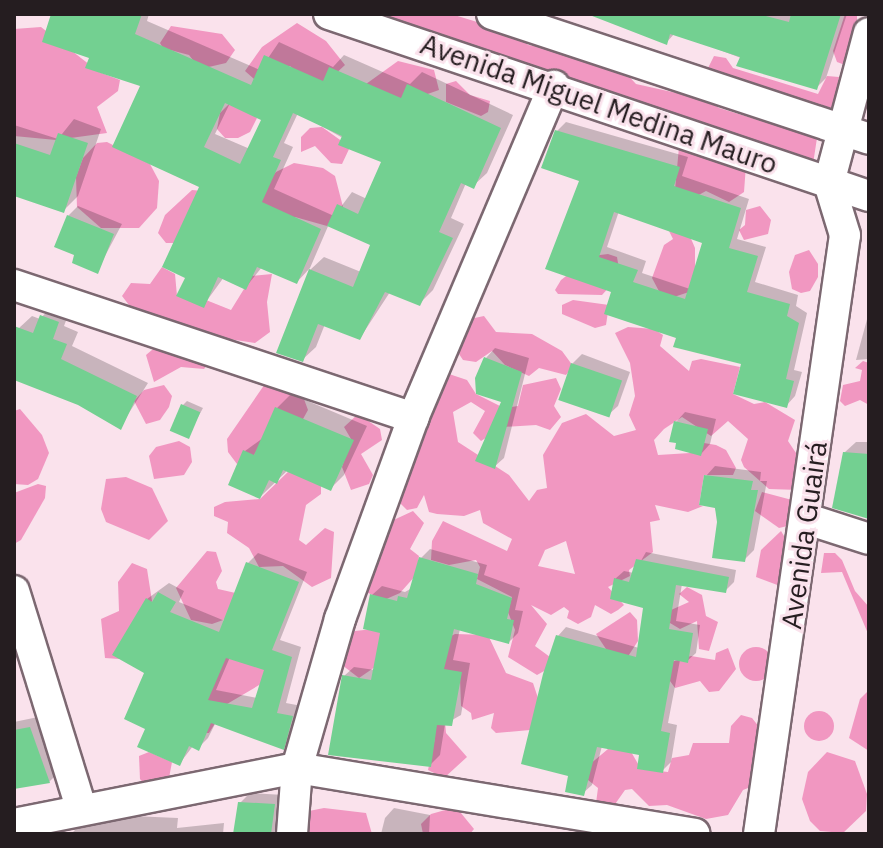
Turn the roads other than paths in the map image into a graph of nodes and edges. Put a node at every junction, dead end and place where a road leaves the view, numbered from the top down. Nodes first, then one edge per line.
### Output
1 (329, 14) edge
2 (492, 14) edge
3 (869, 33) edge
4 (554, 86) junction
5 (856, 136) edge
6 (829, 183) junction
7 (869, 196) edge
8 (869, 203) edge
9 (845, 235) junction
10 (14, 285) edge
11 (413, 418) junction
12 (807, 519) junction
13 (869, 539) edge
14 (14, 591) edge
15 (297, 768) junction
16 (82, 810) junction
17 (14, 824) edge
18 (292, 834) edge
19 (695, 834) edge
20 (759, 834) edge

1 - 4 street, Avenida Miguel Medina Mauro
2 - 5 street, Avenida Miguel Medina Mauro
3 - 5 street
4 - 6 street, Avenida Miguel Medina Mauro
4 - 11 street
5 - 6 street
6 - 7 street, Avenida Miguel Medina Mauro
6 - 9 street, Avenida Guairá
8 - 9 street, Avenida Guairá
9 - 12 street, Avenida Guairá
10 - 11 street
11 - 15 street
12 - 13 street
12 - 20 street, Avenida Guairá
14 - 16 street
15 - 16 street
15 - 18 street
15 - 19 street
16 - 17 street

